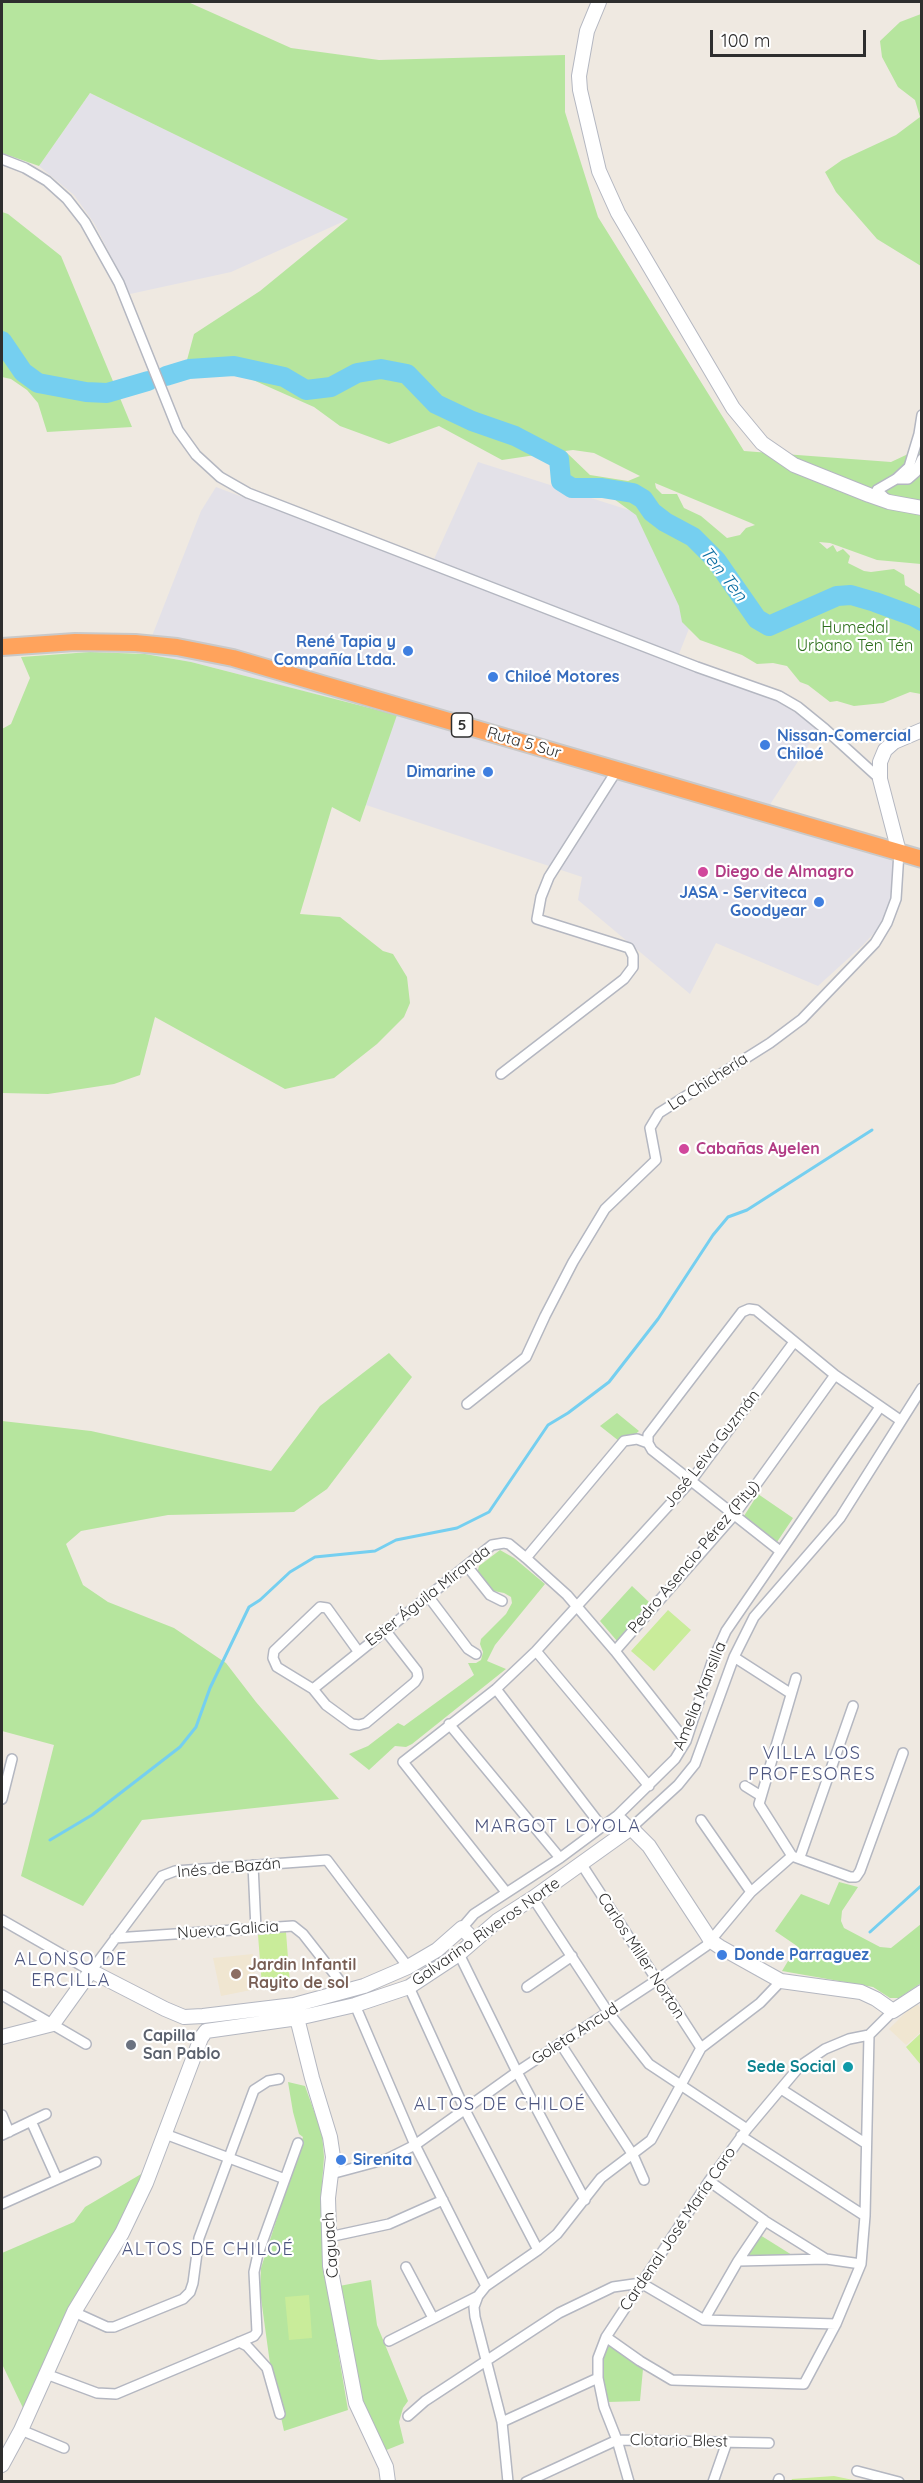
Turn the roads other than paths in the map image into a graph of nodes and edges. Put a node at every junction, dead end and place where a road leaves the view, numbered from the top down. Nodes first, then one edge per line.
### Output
1 (599, 2) edge
2 (2, 159) edge
3 (921, 415) edge
4 (921, 459) edge
5 (896, 479) junction
6 (889, 502) junction
7 (921, 508) edge
8 (6, 648) edge
9 (921, 730) edge
10 (617, 770) junction
11 (880, 779) junction
12 (900, 852) junction
13 (920, 860) edge
14 (501, 1074) dead end
15 (794, 1342) junction
16 (835, 1375) junction
17 (921, 1388) edge
18 (467, 1404) dead end
19 (880, 1407) junction
20 (900, 1420) junction
21 (648, 1443) junction
22 (692, 1481) junction
23 (735, 1514) junction
24 (780, 1551) junction
25 (526, 1558) junction
26 (467, 1566) junction
27 (428, 1596) junction
28 (502, 1601) dead end
29 (576, 1606) junction
30 (385, 1630) junction
31 (358, 1651) junction
32 (536, 1651) junction
33 (615, 1651) junction
34 (476, 1654) dead end
35 (734, 1658) junction
36 (796, 1678) dead end
37 (313, 1689) junction
38 (496, 1689) junction
39 (790, 1693) junction
40 (853, 1706) dead end
41 (449, 1724) junction
42 (686, 1741) junction
43 (903, 1753) dead end
44 (12, 1759) dead end
45 (649, 1786) junction
46 (745, 1786) dead end
47 (2, 1799) edge
48 (760, 1800) junction
49 (618, 1815) junction
50 (701, 1820) dead end
51 (602, 1827) junction
52 (631, 1828) junction
53 (796, 1856) junction
54 (560, 1858) junction
55 (253, 1865) junction
56 (582, 1865) junction
57 (506, 1892) junction
58 (751, 1892) junction
59 (533, 1898) junction
60 (2, 1920) edge
61 (462, 1928) junction
62 (256, 1929) junction
63 (115, 1938) junction
64 (473, 1939) junction
65 (711, 1941) junction
66 (459, 1954) junction
67 (572, 1956) junction
68 (408, 1967) junction
69 (92, 1971) junction
70 (657, 1980) junction
71 (781, 1981) junction
72 (409, 1987) junction
73 (527, 1987) dead end
74 (347, 1990) junction
75 (921, 1992) edge
76 (2, 1995) edge
77 (355, 2005) junction
78 (892, 2011) junction
79 (296, 2012) junction
80 (608, 2012) junction
81 (53, 2024) junction
82 (869, 2035) junction
83 (2, 2037) edge
84 (560, 2043) junction
85 (86, 2044) dead end
86 (701, 2048) junction
87 (517, 2072) junction
88 (279, 2079) dead end
89 (680, 2087) junction
90 (781, 2089) junction
91 (465, 2109) junction
92 (46, 2114) dead end
93 (2, 2115) edge
94 (31, 2121) junction
95 (744, 2132) junction
96 (5, 2133) edge
97 (165, 2134) junction
98 (298, 2143) dead end
99 (865, 2143) junction
100 (415, 2145) junction
101 (633, 2155) junction
102 (229, 2158) junction
103 (96, 2162) dead end
104 (331, 2174) junction
105 (57, 2179) junction
106 (285, 2180) junction
107 (644, 2180) dead end
108 (709, 2181) junction
109 (443, 2200) junction
110 (585, 2200) junction
111 (2, 2204) edge
112 (865, 2216) junction
113 (765, 2221) junction
114 (329, 2237) junction
115 (538, 2250) junction
116 (826, 2259) junction
117 (738, 2261) junction
118 (861, 2264) junction
119 (406, 2267) dead end
120 (641, 2283) junction
121 (486, 2286) junction
122 (478, 2296) junction
123 (74, 2312) junction
124 (433, 2318) junction
125 (704, 2320) junction
126 (836, 2324) junction
127 (606, 2337) junction
128 (389, 2340) dead end
129 (239, 2342) junction
130 (488, 2359) junction
131 (45, 2374) junction
132 (598, 2378) junction
133 (280, 2414) dead end
134 (408, 2416) dead end
135 (502, 2422) junction
136 (21, 2430) junction
137 (617, 2440) junction
138 (727, 2442) junction
139 (769, 2443) dead end
140 (64, 2448) dead end
141 (2, 2465) edge
142 (857, 2471) dead end
143 (388, 2481) edge
144 (508, 2481) edge
145 (526, 2481) edge
146 (629, 2481) edge
147 (713, 2481) edge
148 (899, 2481) edge

1 - 6 street
2 - 11 street
3 - 5 street
4 - 5 street
5 - 6 street
6 - 7 street
8 - 10 highway, Ruta 5 Sur / 5
9 - 11 street
10 - 12 highway, Ruta 5 Sur / 5
10 - 14 street
11 - 12 street
12 - 13 highway, Ruta 5 Sur / 5
12 - 18 street, La Chichería
15 - 16 street
15 - 21 street
15 - 22 street, José Leiva Guzmán
16 - 19 street
16 - 23 street, Pedro Asencio Pérez (Pity)
17 - 20 street, Galvarino Riveros Norte
19 - 20 street
19 - 24 street, Amelia Mansilla
20 - 35 street, Galvarino Riveros Norte
21 - 22 street
21 - 25 street
22 - 23 street
22 - 29 street, José Leiva Guzmán
23 - 24 street
23 - 33 street, Pedro Asencio Pérez (Pity)
24 - 42 street, Amelia Mansilla
25 - 26 street, Ester Águila Miranda
25 - 29 street, Ester Águila Miranda
26 - 27 street, Ester Águila Miranda
26 - 28 street
27 - 30 street, Ester Águila Miranda
27 - 34 street
29 - 32 street, José Leiva Guzmán
29 - 33 street, Ester Águila Miranda
30 - 31 street, Ester Águila Miranda
30 - 37 street
31 - 37 street, Ester Águila Miranda
31 - 37 street
32 - 38 street, José Leiva Guzmán
32 - 45 street
33 - 42 street, Ester Águila Miranda
35 - 39 street
35 - 52 street, Galvarino Riveros Norte
36 - 39 street
38 - 41 street, José Leiva Guzmán
38 - 51 street
39 - 48 street
40 - 53 street
41 - 54 street
41 - 57 street, José Leiva Guzmán
42 - 45 street, Amelia Mansilla
43 - 53 street
44 - 47 street
45 - 49 street, Amelia Mansilla
46 - 48 street
48 - 53 street
49 - 51 street, Amelia Mansilla
49 - 52 street
50 - 58 street
51 - 54 street, Amelia Mansilla
52 - 56 street, Galvarino Riveros Norte
52 - 65 street
53 - 58 street, Goleta Ancud
54 - 57 street, Amelia Mansilla
55 - 62 street
55 - 63 street, Inés de Bazán
55 - 68 street, Inés de Bazán
56 - 59 street, Galvarino Riveros Norte
56 - 70 street, Carlos Miller Norton
57 - 61 street, Amelia Mansilla
58 - 65 street, Goleta Ancud
59 - 64 street, Galvarino Riveros Norte
59 - 67 street
60 - 69 street
61 - 64 street
61 - 68 street
62 - 63 street, Nueva Galicia
62 - 74 street, Nueva Galicia
63 - 69 street, Inés de Bazán
64 - 66 street, Galvarino Riveros Norte
65 - 70 street, Goleta Ancud
65 - 71 street
66 - 72 street, Galvarino Riveros Norte
66 - 87 street
67 - 73 street
67 - 80 street
68 - 74 street
69 - 79 street
69 - 81 street, Inés de Bazán
70 - 80 street, Goleta Ancud
70 - 86 street, Carlos Miller Norton
71 - 78 street
71 - 86 street
72 - 77 street, Galvarino Riveros Norte
72 - 91 street
74 - 79 street
75 - 78 street
76 - 81 street
77 - 79 street, Galvarino Riveros Norte
77 - 100 street
78 - 82 street
79 - 97 street, Galvarino Riveros Norte
79 - 104 street, Caguach
80 - 84 street, Goleta Ancud
80 - 89 street
81 - 83 street
81 - 85 street
82 - 90 street, Cardenal José María Caro
82 - 99 street
84 - 87 street, Goleta Ancud
84 - 101 street
86 - 89 street
87 - 91 street, Goleta Ancud
87 - 110 street
88 - 102 street
89 - 95 street
89 - 101 street
90 - 95 street, Cardenal José María Caro
90 - 99 street
91 - 100 street, Goleta Ancud
91 - 115 street
92 - 94 street
93 - 96 street
94 - 96 street
94 - 105 street
95 - 108 street, Cardenal José María Caro
95 - 112 street
97 - 102 street
97 - 123 street, Galvarino Riveros Norte
98 - 106 street
99 - 112 street
100 - 104 street, Goleta Ancud
100 - 109 street
101 - 107 street
101 - 110 street
102 - 106 street
102 - 123 street
103 - 105 street
104 - 114 street, Caguach
105 - 111 street
106 - 129 street
108 - 113 street
108 - 120 street, Cardenal José María Caro
109 - 114 street
109 - 121 street
110 - 115 street
112 - 118 street
113 - 116 street
113 - 117 street
114 - 143 street, Caguach
115 - 121 street
116 - 117 street
116 - 118 street
117 - 125 street
118 - 126 street
119 - 124 street
120 - 125 street
120 - 127 street, Cardenal José María Caro
120 - 130 street
121 - 122 street
122 - 124 street
122 - 130 street
123 - 131 street, Galvarino Riveros Norte
124 - 128 street
125 - 126 street
126 - 127 street
127 - 132 street, Cardenal José María Caro
129 - 131 street
129 - 133 street
130 - 134 street
130 - 135 street
131 - 136 street, Galvarino Riveros Norte
132 - 135 street
132 - 137 street, Cardenal José María Caro
135 - 144 street
136 - 140 street
136 - 141 street, Galvarino Riveros Norte
137 - 138 street, Clotario Blest
137 - 145 street, Clotario Blest
137 - 146 street, Cardenal José María Caro
138 - 139 street, Clotario Blest
138 - 147 street
142 - 148 street

